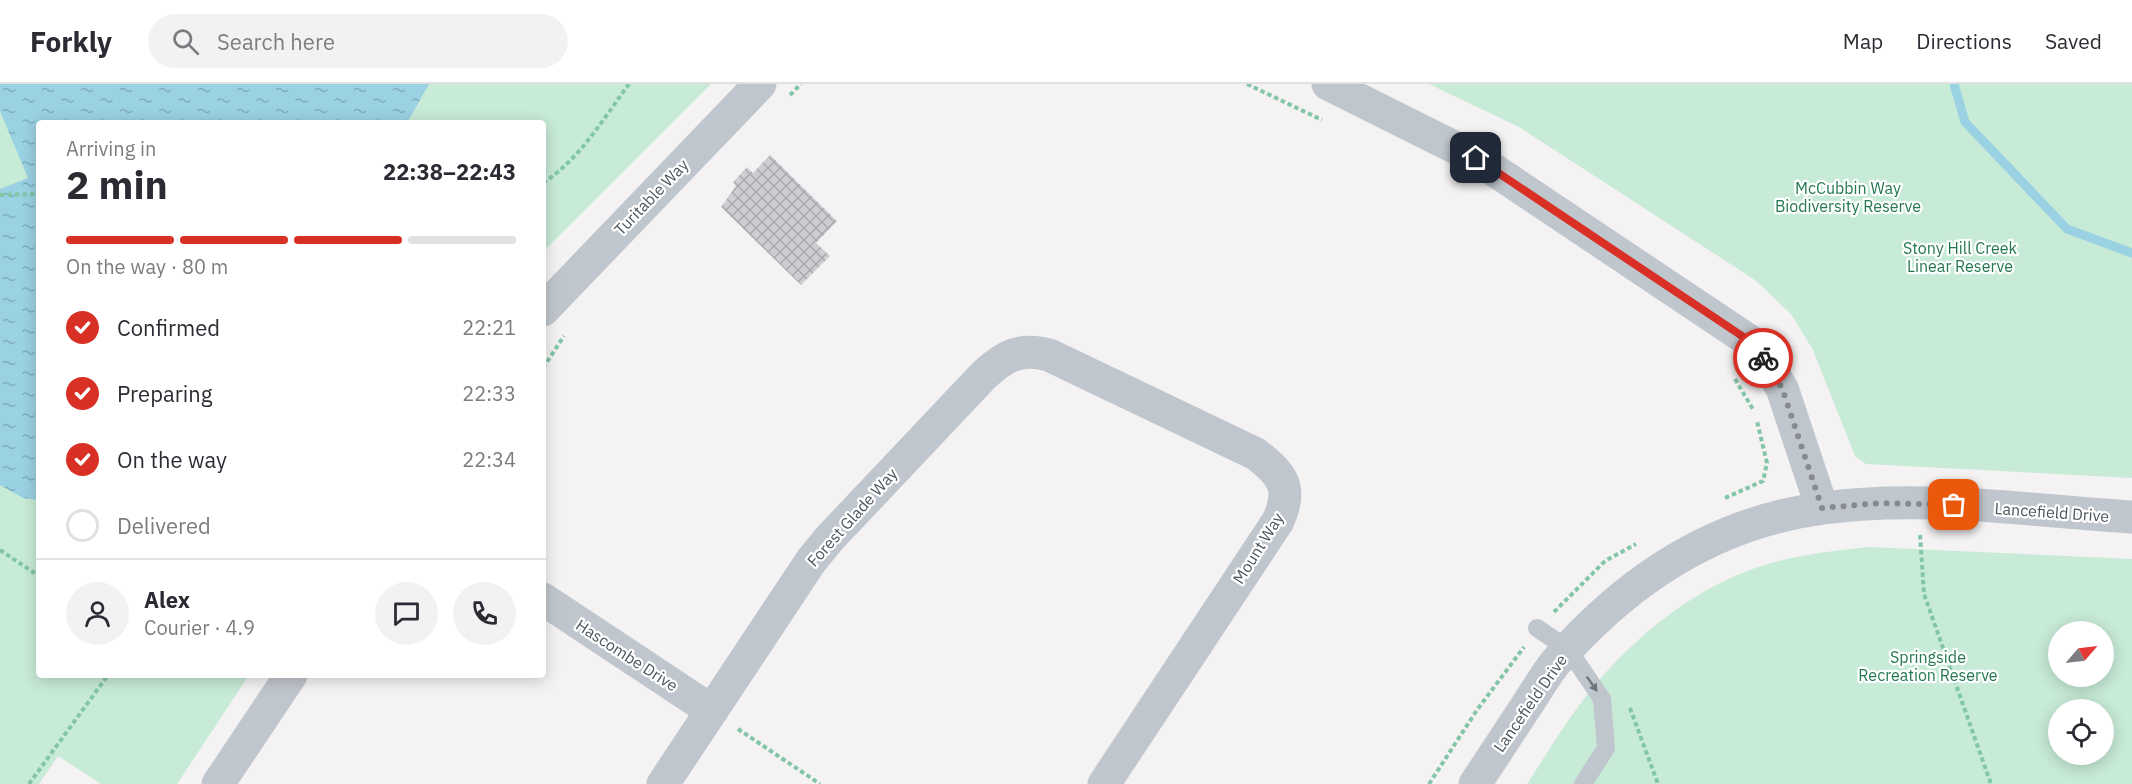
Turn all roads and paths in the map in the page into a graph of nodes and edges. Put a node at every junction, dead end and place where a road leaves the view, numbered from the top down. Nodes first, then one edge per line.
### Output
1 (629, 84) edge
2 (760, 84) edge
3 (1247, 84) edge
4 (1328, 84) edge
5 (1330, 124) dead end
6 (546, 181) edge
7 (36, 194) edge
8 (0, 195) edge
9 (546, 307) edge
10 (1037, 352) joint
11 (1732, 373) dead end
12 (1723, 498) dead end
13 (1919, 504) junction
14 (1822, 508) junction
15 (2132, 517) edge
16 (1644, 540) dead end
17 (0, 550) edge
18 (36, 574) edge
19 (546, 601) edge
20 (1537, 628) junction
21 (1568, 650) junction
22 (106, 678) edge
23 (289, 678) edge
24 (1602, 699) junction
25 (712, 711) junction
26 (738, 729) dead end
27 (29, 784) edge
28 (219, 784) edge
29 (663, 784) edge
30 (820, 784) edge
31 (1104, 784) edge
32 (1429, 784) edge
33 (1475, 784) edge
34 (1583, 784) edge
35 (1658, 784) edge
36 (1991, 784) edge

1 - 6 path
2 - 9 street, Turitable Way
3 - 5 path
4 - 14 street
7 - 8 path
10 - 25 street, Forest Glade Way
10 - 31 street, Mount Way
11 - 12 path
13 - 14 street, Lancefield Drive
13 - 15 street, Lancefield Drive
13 - 36 path
14 - 21 street, Lancefield Drive
16 - 20 path
17 - 18 path
19 - 25 street, Hascombe Drive
20 - 21 lane
20 - 32 path
21 -> 24 lane
21 - 33 street, Lancefield Drive
22 - 27 path
23 - 28 street
24 - 34 lane
24 - 35 path
25 - 29 street, Forest Glade Way
26 - 30 path

